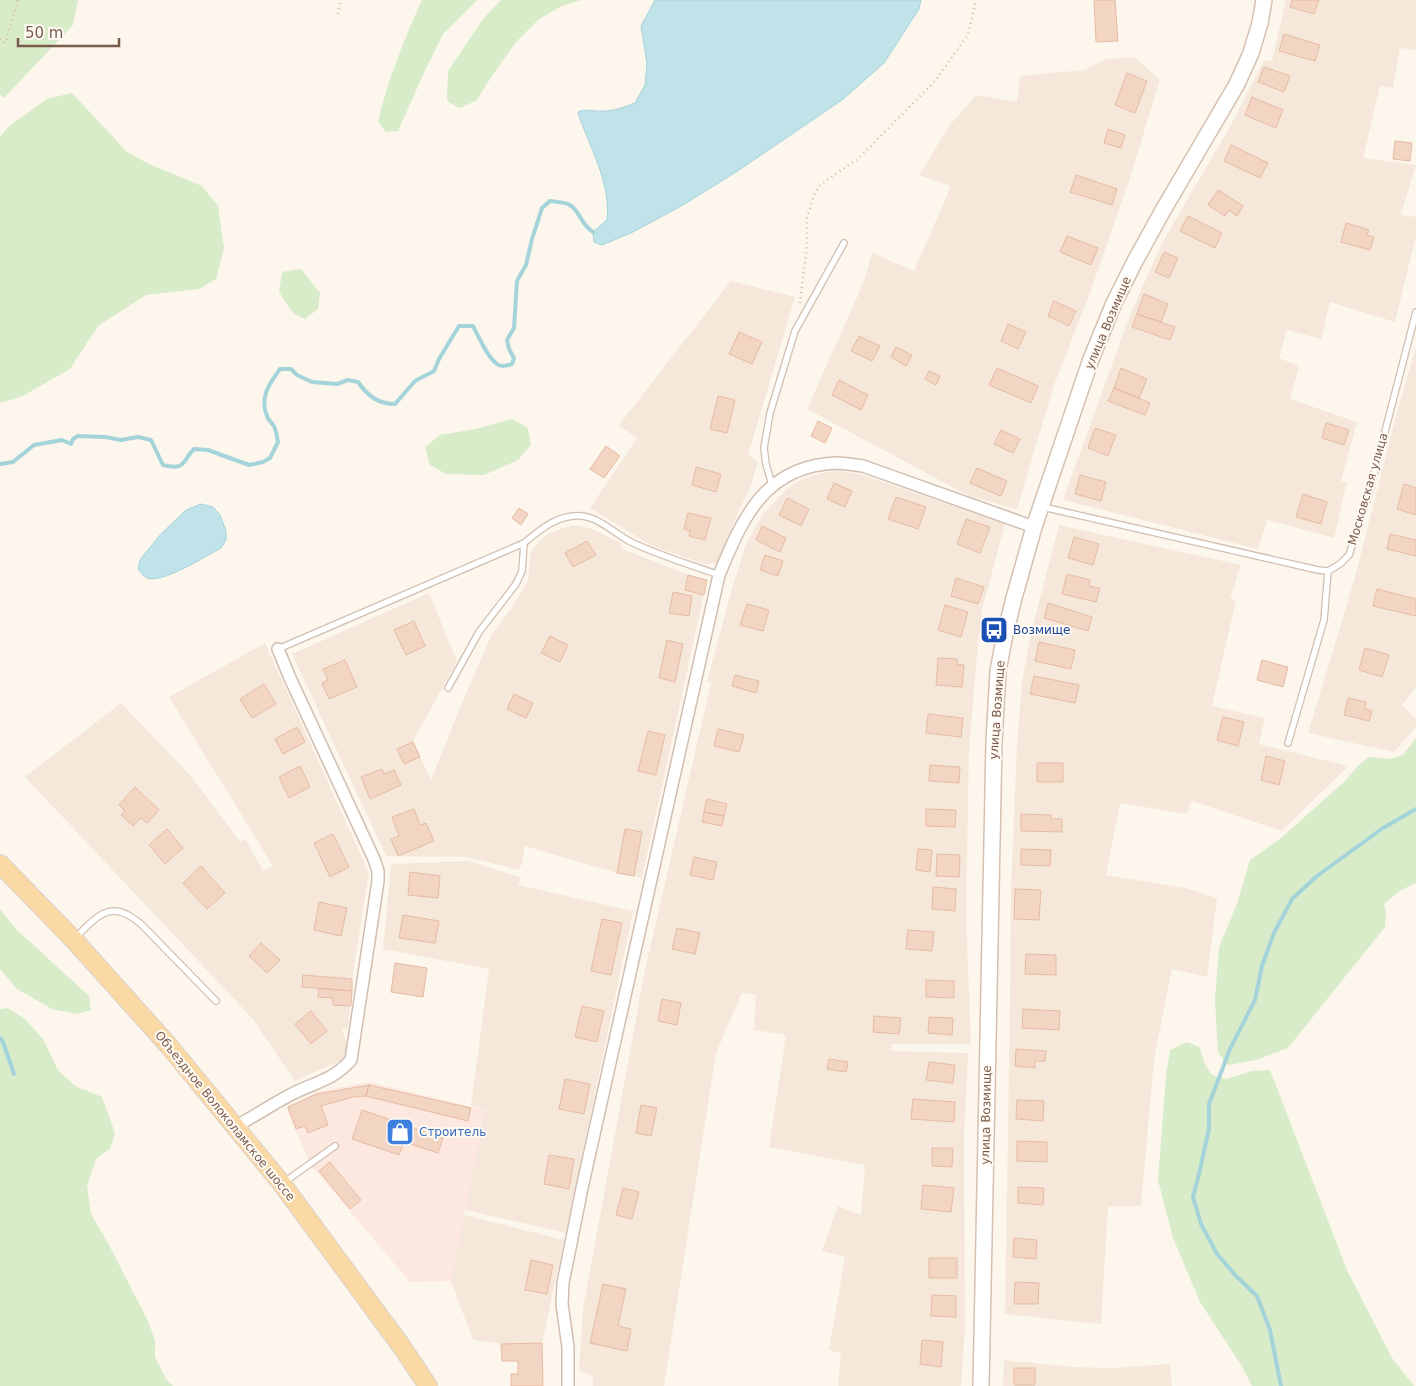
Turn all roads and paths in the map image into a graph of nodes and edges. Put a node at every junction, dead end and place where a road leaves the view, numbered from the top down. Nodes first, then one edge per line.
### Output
1 (18, 0) edge
2 (340, 0) edge
3 (976, 0) edge
4 (1264, 0) edge
5 (338, 14) dead end
6 (0, 40) edge
7 (844, 243) dead end
8 (799, 306) dead end
9 (1416, 312) edge
10 (772, 485) junction
11 (1040, 506) junction
12 (1034, 527) junction
13 (524, 543) junction
14 (1328, 571) junction
15 (719, 575) junction
16 (278, 649) joint
17 (448, 688) dead end
18 (1288, 743) dead end
19 (0, 864) edge
20 (74, 940) junction
21 (216, 1001) dead end
22 (235, 1127) junction
23 (335, 1146) dead end
24 (282, 1184) junction
25 (428, 1386) edge
26 (568, 1386) edge
27 (981, 1386) edge

1 - 6 path
2 - 5 path
3 - 8 path
4 - 11 main road, улица Возмище
7 - 10 lane
9 - 14 lane, Московская улица
10 - 12 street
10 - 15 street
11 - 12 main road, улица Возмище
11 - 14 lane
12 - 27 main road, улица Возмище
13 - 15 lane
13 - 16 lane
13 - 17 lane
14 - 18 lane
15 - 26 street
16 - 22 street
19 - 20 main road, Объездное Волоколамское шоссе
20 - 21 lane
20 - 22 main road, Объездное Волоколамское шоссе
22 - 24 main road, Объездное Волоколамское шоссе
23 - 24 lane
24 - 25 main road, Объездное Волоколамское шоссе

